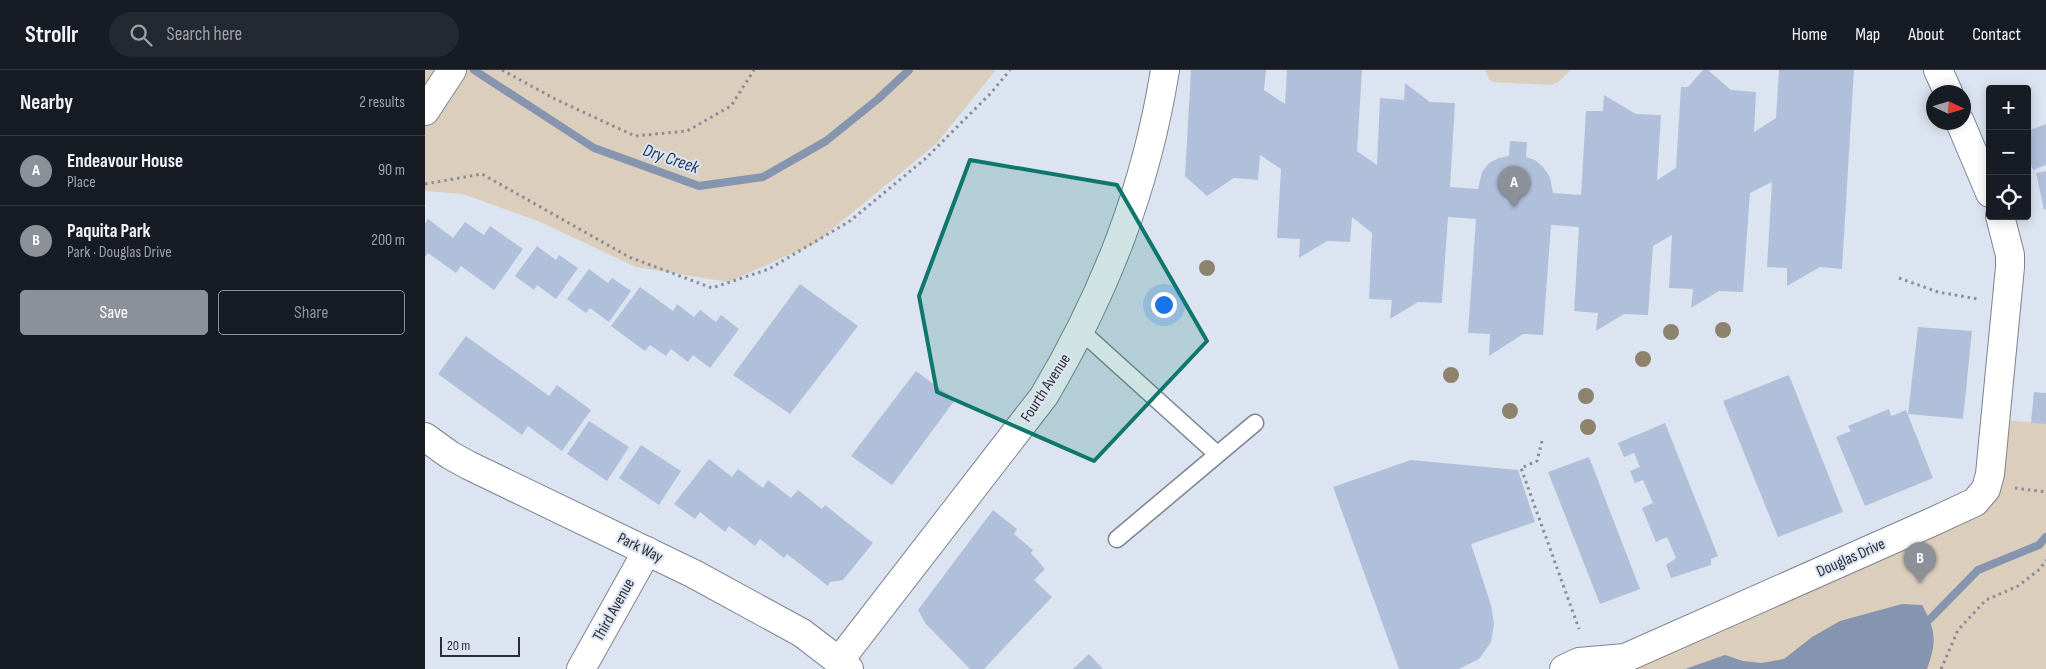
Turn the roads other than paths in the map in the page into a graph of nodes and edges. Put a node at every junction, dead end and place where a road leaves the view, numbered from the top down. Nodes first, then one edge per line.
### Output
1 (452, 70) edge
2 (1165, 70) edge
3 (1938, 70) edge
4 (1944, 85) edge
5 (426, 109) edge
6 (1963, 130) edge
7 (1986, 184) edge
8 (2000, 220) edge
9 (1081, 332) junction
10 (1255, 423) dead end
11 (425, 437) edge
12 (1217, 454) junction
13 (1117, 539) dead end
14 (647, 551) junction
15 (844, 665) edge
16 (1575, 666) edge
17 (581, 669) edge

1 - 5 street
2 - 9 street, Fourth Avenue
3 - 4 street
6 - 7 street
8 - 16 street, Douglas Drive
9 - 12 lane
9 - 15 street, Fourth Avenue
10 - 12 lane
11 - 14 street, Park Way
12 - 13 lane
14 - 15 street, Park Way
14 - 17 street, Third Avenue

